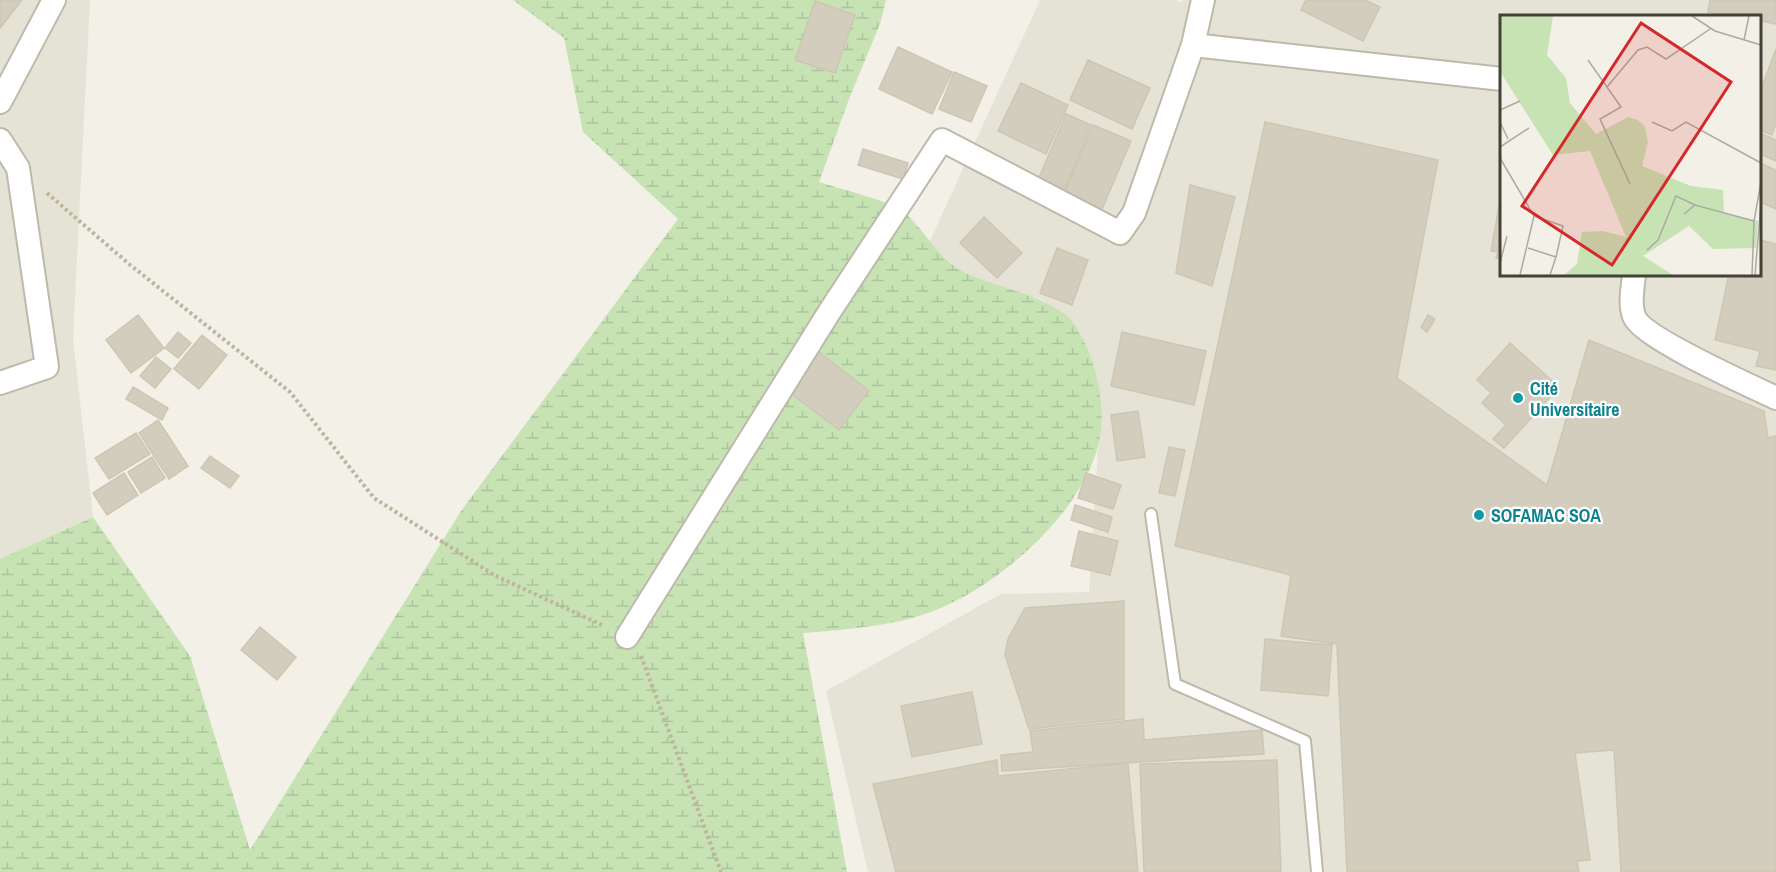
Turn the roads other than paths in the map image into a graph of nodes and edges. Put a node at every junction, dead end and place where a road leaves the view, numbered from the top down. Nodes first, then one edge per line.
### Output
1 (54, 0) edge
2 (1203, 0) edge
3 (1193, 45) junction
4 (1500, 79) edge
5 (0, 102) edge
6 (0, 140) edge
7 (1634, 276) edge
8 (0, 383) edge
9 (1776, 398) edge
10 (1151, 514) dead end
11 (627, 637) road end
12 (1317, 872) edge

1 - 5 street
2 - 3 street
3 - 4 street
3 - 11 street
6 - 8 street
7 - 9 street
10 - 12 lane

